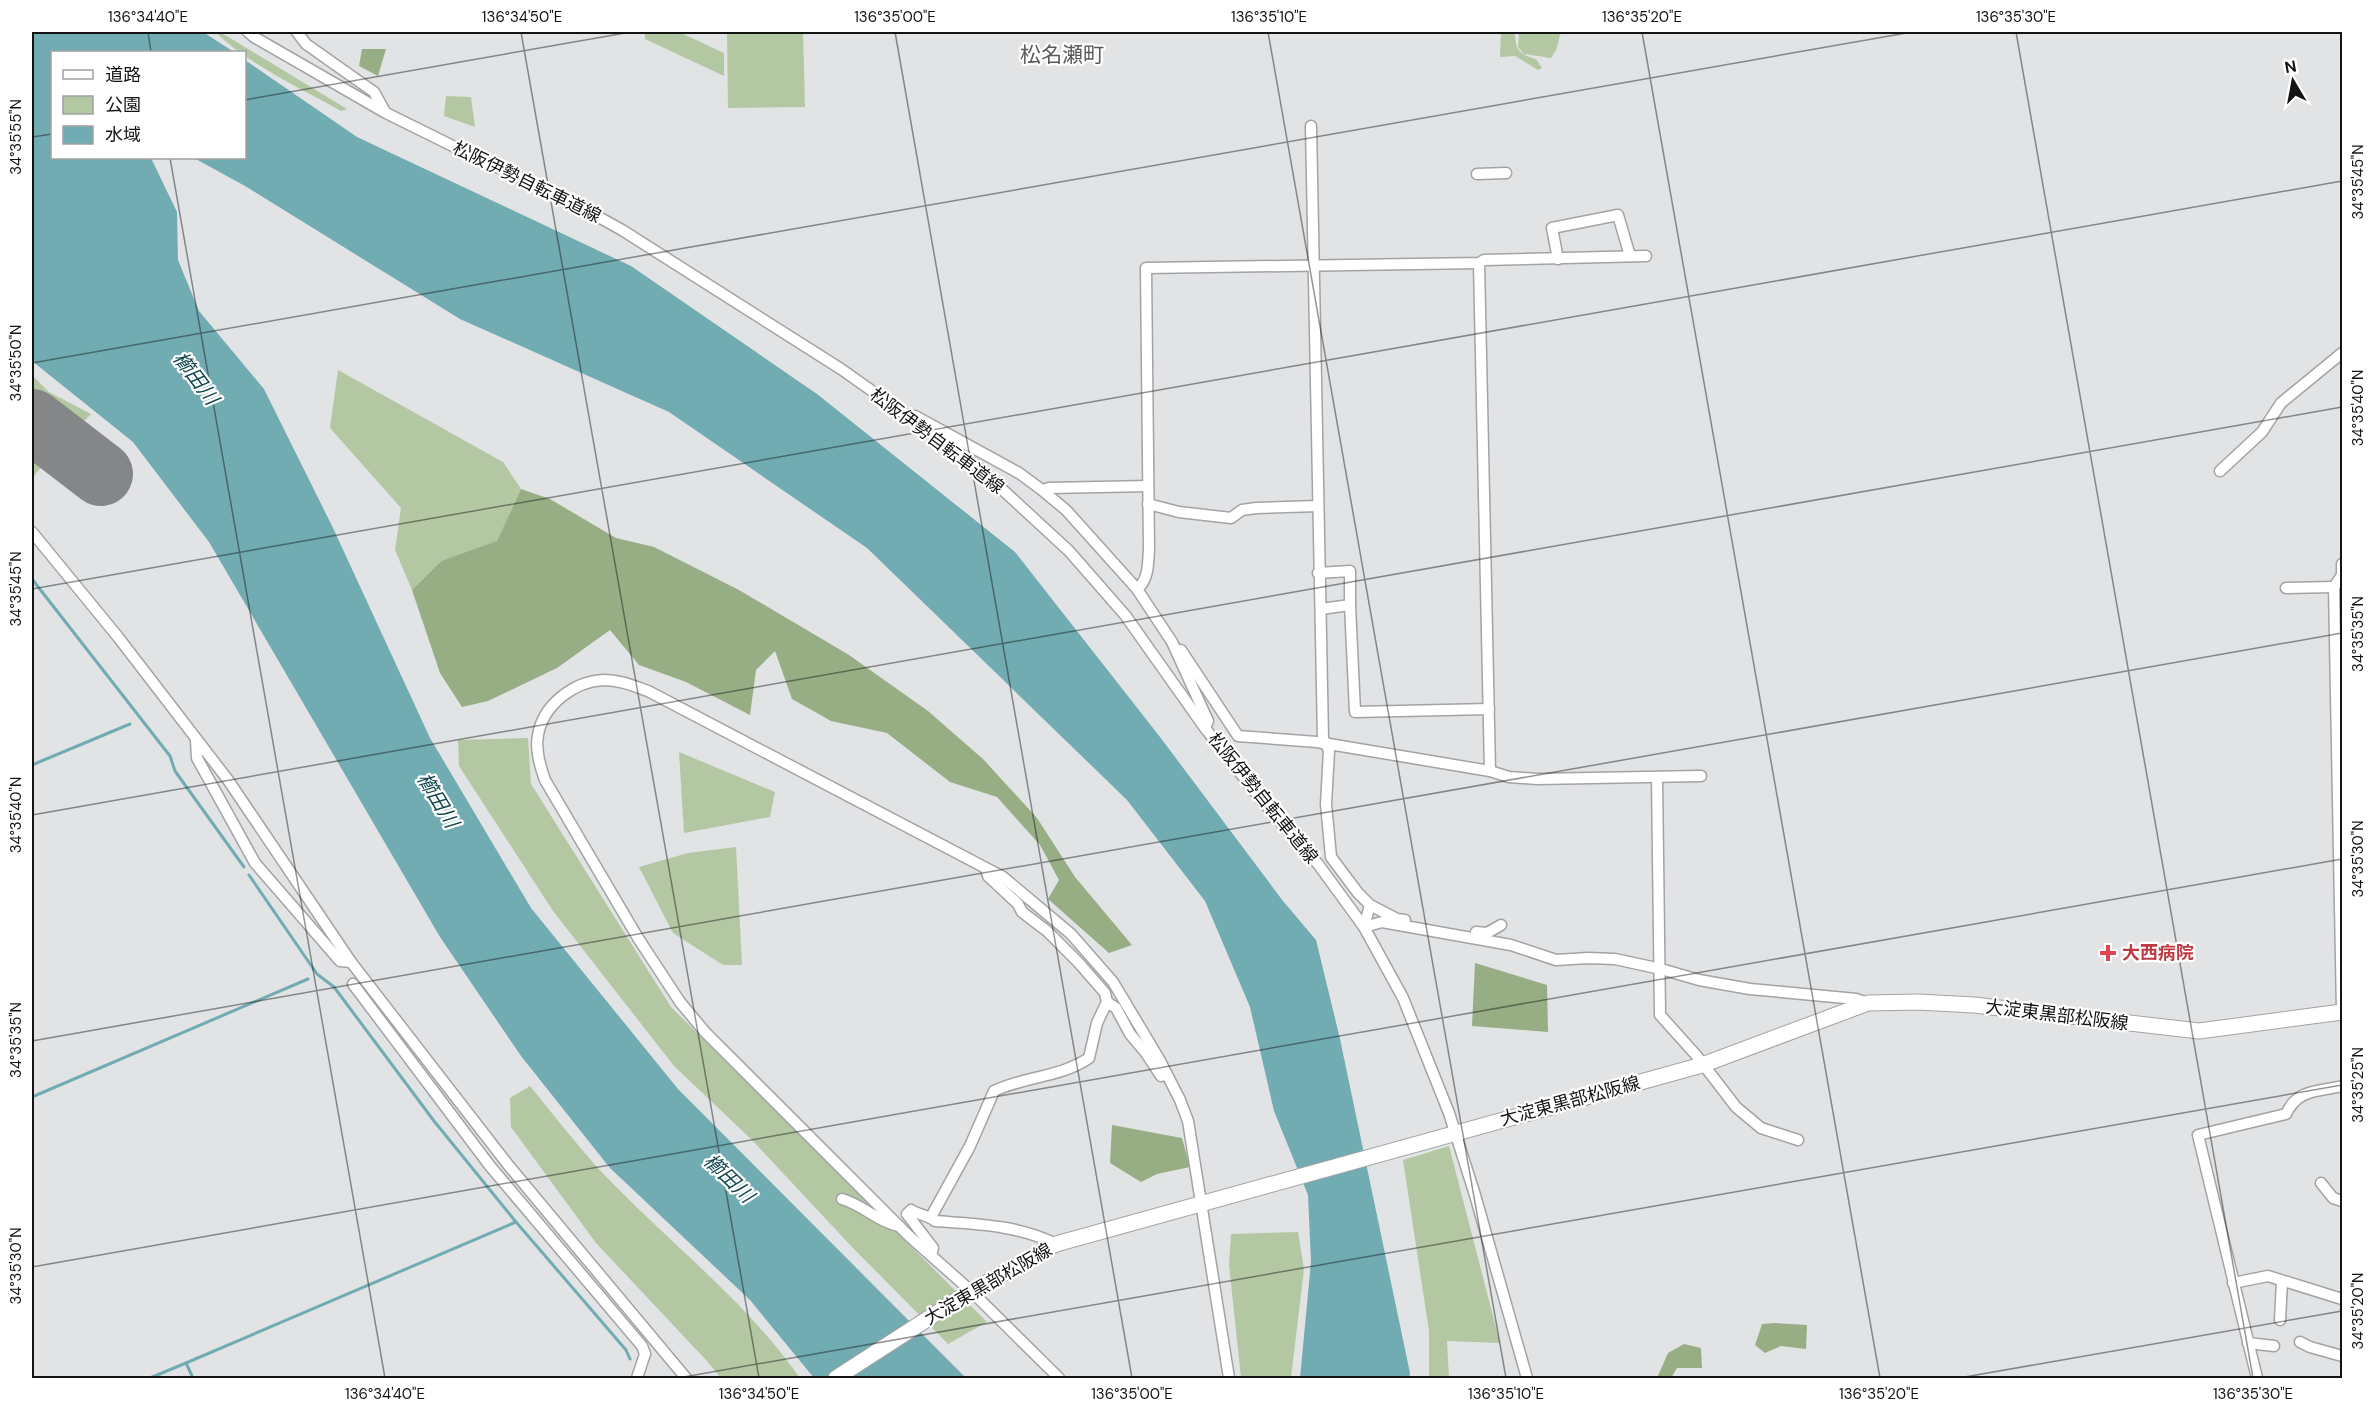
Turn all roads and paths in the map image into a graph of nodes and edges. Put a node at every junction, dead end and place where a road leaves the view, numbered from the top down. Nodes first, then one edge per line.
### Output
1 (248, 32) edge
2 (297, 32) edge
3 (386, 113) junction
4 (1311, 126) dead end
5 (1506, 173) dead end
6 (1477, 174) dead end
7 (1630, 256) junction
8 (1646, 256) dead end
9 (1558, 259) junction
10 (1479, 263) junction
11 (1312, 266) junction
12 (2343, 353) edge
13 (906, 415) junction
14 (2220, 471) dead end
15 (1148, 486) junction
16 (1042, 490) junction
17 (1148, 504) junction
18 (1318, 506) junction
19 (32, 532) edge
20 (2343, 564) edge
21 (1318, 573) junction
22 (2334, 587) junction
23 (2286, 588) dead end
24 (1137, 589) junction
25 (1350, 605) junction
26 (1321, 609) junction
27 (1172, 642) junction
28 (1489, 709) junction
29 (1205, 728) junction
30 (196, 740) junction
31 (1325, 743) junction
32 (1490, 771) junction
33 (1701, 776) dead end
34 (1657, 777) junction
35 (985, 867) junction
36 (1371, 905) junction
37 (1501, 925) dead end
38 (1364, 927) junction
39 (1461, 935) junction
40 (351, 962) junction
41 (1661, 969) junction
42 (352, 984) dead end
43 (1107, 1002) junction
44 (1868, 1003) junction
45 (2342, 1012) edge
46 (1702, 1065) junction
47 (2343, 1086) edge
48 (1174, 1089) junction
49 (1452, 1133) junction
50 (1798, 1140) dead end
51 (2321, 1183) dead end
52 (842, 1199) dead end
53 (2343, 1201) edge
54 (1204, 1202) junction
55 (931, 1217) junction
56 (899, 1226) junction
57 (1056, 1244) junction
58 (932, 1255) junction
59 (2282, 1281) junction
60 (2233, 1283) junction
61 (967, 1294) junction
62 (2343, 1299) edge
63 (2280, 1320) dead end
64 (2248, 1342) junction
65 (2300, 1342) dead end
66 (2274, 1346) dead end
67 (2343, 1356) edge
68 (636, 1378) edge
69 (686, 1378) edge
70 (836, 1378) edge
71 (1059, 1378) edge
72 (1229, 1378) edge
73 (1527, 1378) edge
74 (2257, 1378) edge

1 - 3 street, 松阪伊勢自転車道線
2 - 3 street
3 - 13 street, 松阪伊勢自転車道線
4 - 11 street
5 - 6 street
7 - 8 street
7 - 9 street
7 - 9 street
9 - 10 street
10 - 11 street
10 - 28 street
11 - 15 street
11 - 18 street
12 - 14 street
13 - 16 street
13 - 29 street, 松阪伊勢自転車道線
15 - 16 street
15 - 17 street
16 - 24 street
17 - 18 street
17 - 24 street
18 - 21 street
19 - 30 street
20 - 22 street
21 - 25 street
21 - 26 street
22 - 23 street
22 - 45 street
24 - 27 street
25 - 26 street
25 - 28 street
26 - 31 street
27 - 29 street
27 - 31 street
28 - 32 street
29 - 38 street, 松阪伊勢自転車道線
30 - 40 street
30 - 40 street
31 - 32 street
31 - 36 street
32 - 34 street
33 - 34 street
34 - 41 street
35 - 43 street
35 - 48 street
35 - 56 street
36 - 38 street
36 - 39 street
37 - 39 street
38 - 39 street
38 - 49 street, 松阪伊勢自転車道線
39 - 41 street
40 - 69 street
41 - 44 street
41 - 46 street
42 - 68 street
43 - 48 street
43 - 55 street
44 - 45 main road, 大淀東黒部松阪線
44 - 46 main road, 大淀東黒部松阪線
46 - 49 main road, 大淀東黒部松阪線
46 - 50 street
47 - 60 street
48 - 54 street
49 - 54 main road, 大淀東黒部松阪線
49 - 73 street, 松阪伊勢自転車道線
51 - 53 street
52 - 56 street
54 - 57 main road, 大淀東黒部松阪線
54 - 72 street
55 - 57 street
55 - 58 street
56 - 58 street
57 - 61 main road, 大淀東黒部松阪線
58 - 61 street
59 - 60 street
59 - 62 street
59 - 63 street
60 - 64 street
61 - 70 main road, 大淀東黒部松阪線
61 - 71 street
64 - 66 street
64 - 74 street
65 - 67 street

